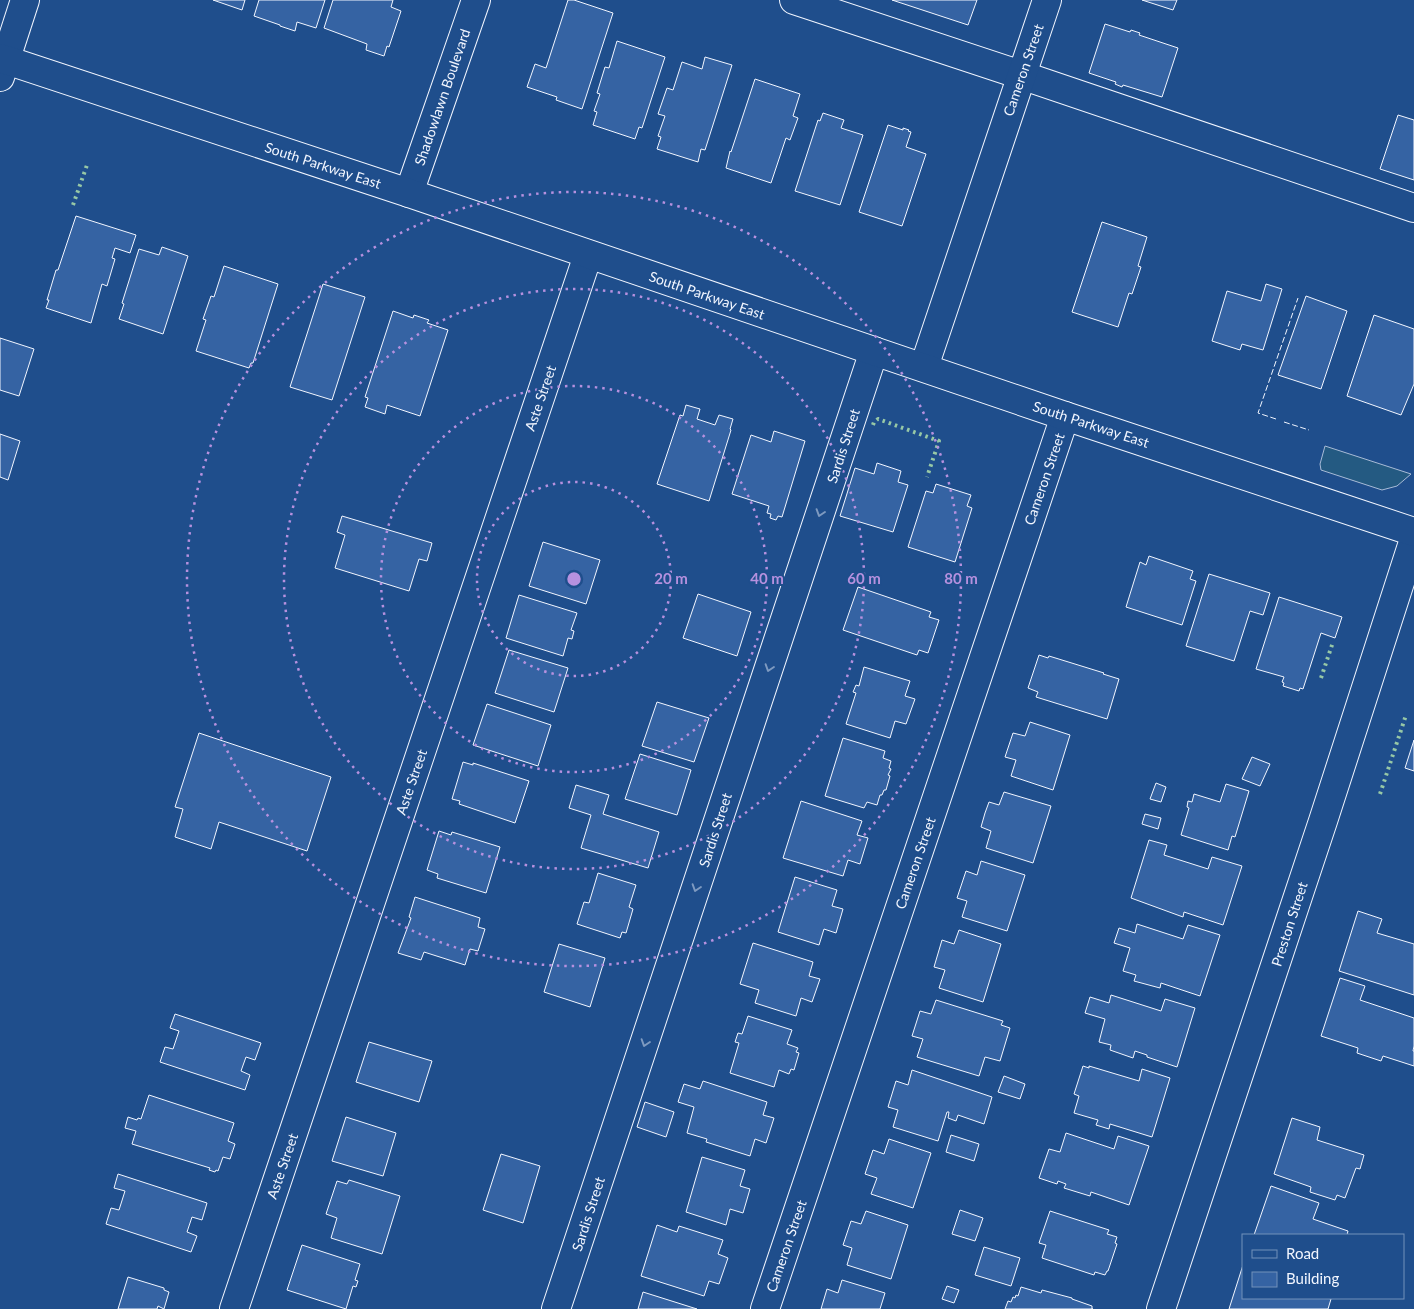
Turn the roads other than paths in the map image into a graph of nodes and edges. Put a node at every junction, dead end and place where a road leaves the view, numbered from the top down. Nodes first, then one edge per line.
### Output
1 (25, 0) edge
2 (476, 0) edge
3 (794, 0) edge
4 (1047, 0) edge
5 (2, 65) edge
6 (1021, 75) junction
7 (409, 193) junction
8 (1414, 208) edge
9 (588, 254) junction
10 (874, 351) junction
11 (924, 367) junction
12 (1066, 416) junction
13 (1414, 532) edge
14 (1414, 539) edge
15 (234, 1309) edge
16 (556, 1309) edge
17 (765, 1309) edge
18 (1161, 1309) edge

1 - 5 street
2 - 7 street, Shadowlawn Boulevard
3 - 6 street
4 - 6 street, Cameron Street
5 - 7 street, South Parkway East
6 - 8 street
6 - 11 street, Cameron Street
7 - 9 street, South Parkway East
9 - 10 street, South Parkway East
9 - 15 street, Aste Street
10 - 11 street, South Parkway East
10 -> 16 street, Sardis Street
11 - 12 street, South Parkway East
12 - 13 street, South Parkway East
12 - 17 street, Cameron Street
14 - 18 street, Preston Street

